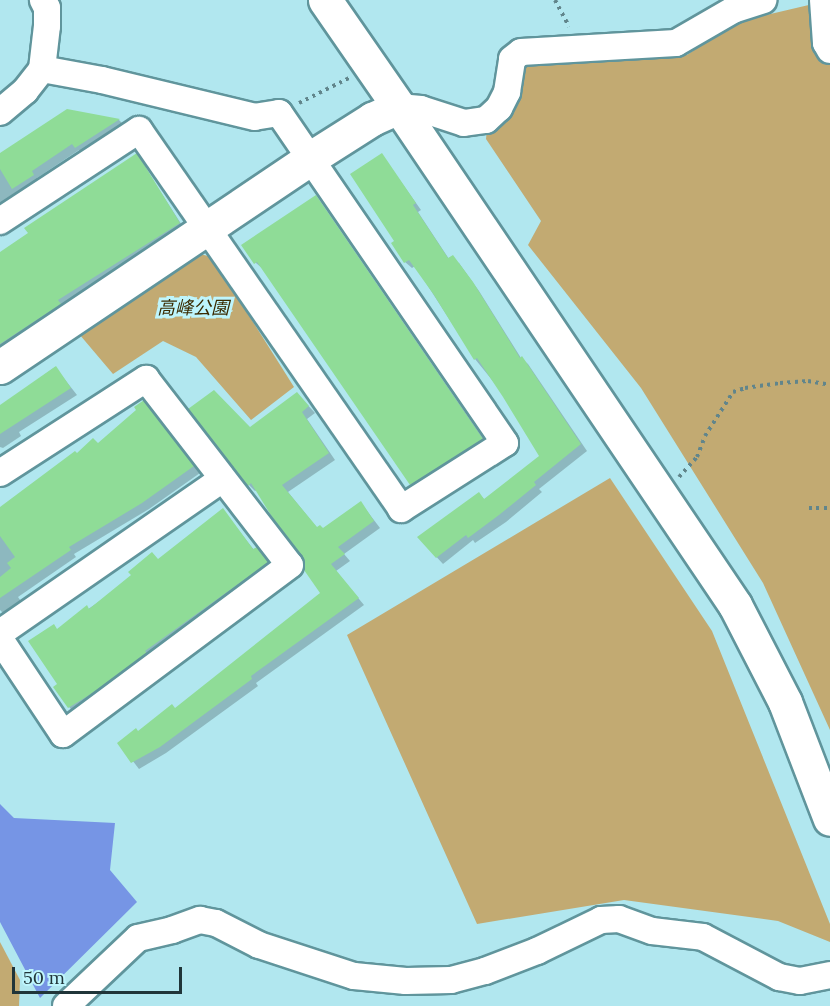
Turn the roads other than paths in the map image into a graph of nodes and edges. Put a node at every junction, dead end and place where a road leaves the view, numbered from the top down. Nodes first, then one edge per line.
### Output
1 (43, 0) edge
2 (325, 0) edge
3 (763, 0) edge
4 (823, 0) edge
5 (830, 50) edge
6 (42, 69) junction
7 (399, 107) junction
8 (0, 112) edge
9 (309, 159) junction
10 (0, 221) edge
11 (206, 226) junction
12 (0, 367) edge
13 (0, 473) edge
14 (222, 479) junction
15 (0, 633) edge
16 (0, 639) edge
17 (830, 819) edge
18 (830, 975) edge
19 (66, 1006) edge

1 - 6 street
2 - 7 street
3 - 7 street
4 - 5 street
6 - 8 street
6 - 9 street
7 - 9 street
7 - 17 street
9 - 11 street
9 - 11 street
10 - 11 street
11 - 12 street
13 - 14 street
14 - 15 street
14 - 16 street
18 - 19 street

